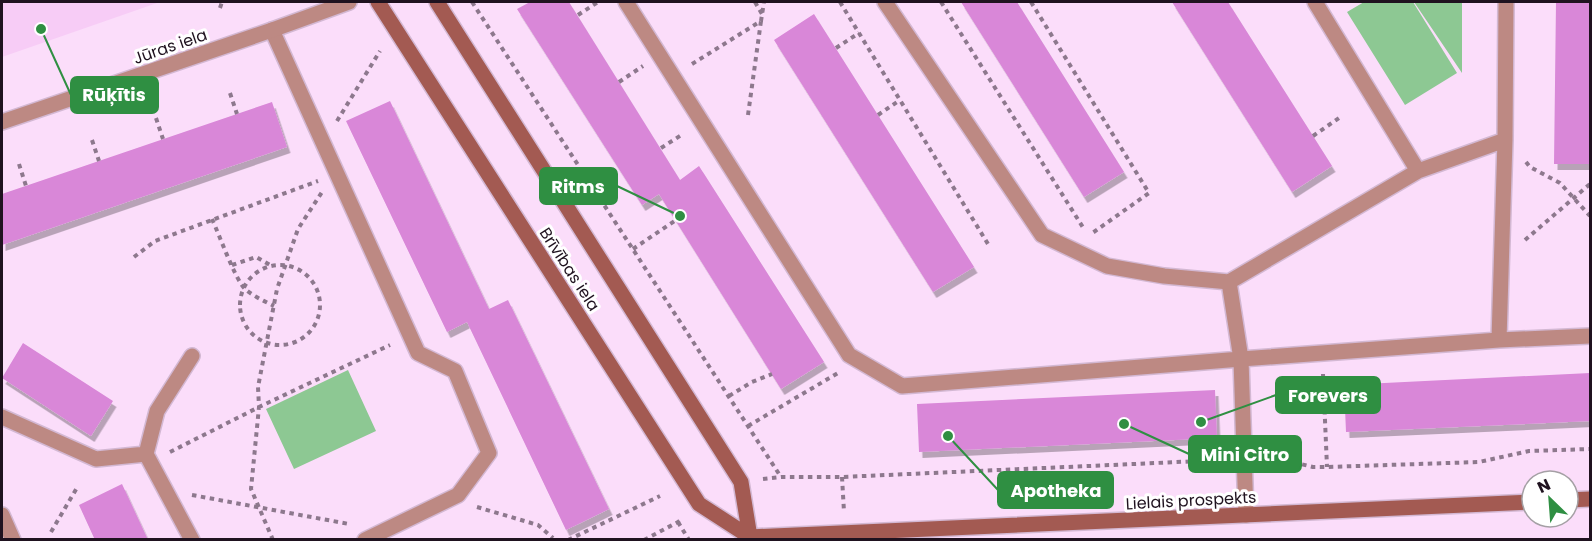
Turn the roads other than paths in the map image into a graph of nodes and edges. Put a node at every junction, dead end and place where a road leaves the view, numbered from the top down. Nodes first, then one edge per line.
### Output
1 (349, 2) edge
2 (378, 2) edge
3 (437, 2) edge
4 (626, 2) edge
5 (885, 2) edge
6 (1315, 2) edge
7 (1506, 2) edge
8 (272, 30) junction
9 (2, 122) edge
10 (1505, 140) junction
11 (1418, 171) junction
12 (1229, 282) junction
13 (1590, 336) edge
14 (1499, 340) junction
15 (192, 356) dead end
16 (1241, 359) junction
17 (2, 417) edge
18 (149, 458) junction
19 (1520, 503) edge
20 (2, 515) edge
21 (1246, 515) junction
22 (749, 539) edge
23 (13, 540) edge
24 (192, 540) edge
25 (365, 540) edge

1 - 8 street, Jūras iela
2 - 22 main road, Brīvības iela
3 - 22 main road, Brīvības iela
4 - 16 street
5 - 12 street
6 - 11 street
7 - 10 street
8 - 9 street, Jūras iela
8 - 25 street
10 - 11 street
10 - 14 street
11 - 12 street
12 - 16 street
13 - 14 street
14 - 16 street
15 - 18 street
16 - 21 street
17 - 18 street
18 - 24 street
19 - 21 main road, Lielais prospekts
20 - 23 street
21 - 22 main road, Lielais prospekts

